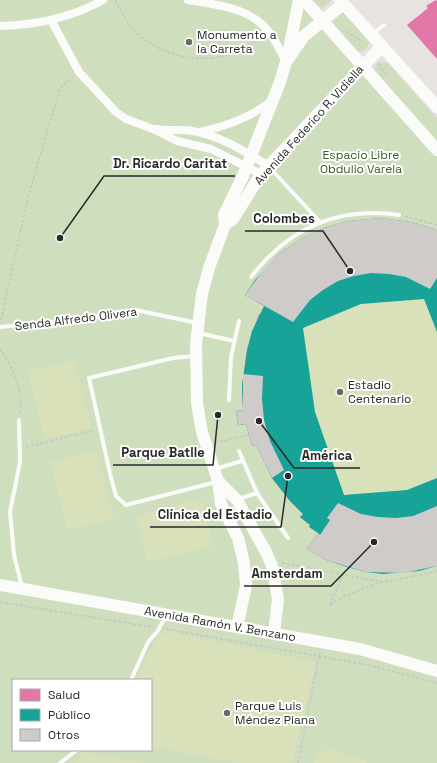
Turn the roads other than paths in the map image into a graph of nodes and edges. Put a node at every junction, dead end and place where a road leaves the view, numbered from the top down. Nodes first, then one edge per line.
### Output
1 (103, 0) edge
2 (188, 0) edge
3 (299, 0) edge
4 (304, 0) edge
5 (342, 2) edge
6 (51, 20) junction
7 (322, 21) junction
8 (0, 26) edge
9 (384, 26) dead end
10 (372, 34) junction
11 (378, 50) junction
12 (286, 62) junction
13 (362, 66) junction
14 (274, 99) junction
15 (437, 107) edge
16 (153, 129) junction
17 (198, 132) junction
18 (437, 150) edge
19 (250, 155) junction
20 (246, 167) junction
21 (265, 170) junction
22 (399, 215) road end
23 (320, 222) junction
24 (225, 225) junction
25 (251, 277) dead end
26 (239, 321) dead end
27 (0, 327) edge
28 (197, 328) junction
29 (234, 342) junction
30 (196, 356) junction
31 (229, 400) dead end
32 (19, 420) road end
33 (239, 451) dead end
34 (242, 461) junction
35 (215, 476) junction
36 (257, 493) junction
37 (237, 500) junction
38 (288, 538) dead end
39 (0, 585) edge
40 (22, 589) junction
41 (166, 615) junction
42 (237, 627) junction
43 (274, 633) junction
44 (437, 671) edge
45 (131, 679) edge
46 (76, 751) edge
47 (60, 763) edge

1 - 6 street
2 - 12 street
3 - 12 street, Avenida Federico R. Vidiella
4 - 7 street
5 - 7 street, Avenida Federico R. Vidiella
5 - 10 street
6 - 8 street
6 - 16 street
7 - 12 street, Avenida Federico R. Vidiella
7 - 13 street
9 - 10 lane
10 - 11 street
11 - 13 street, Avenida Federico R. Vidiella
11 - 15 street
12 - 14 street, Avenida Federico R. Vidiella
13 - 18 street
13 - 21 street, Avenida Federico R. Vidiella
14 - 17 street
14 - 19 street, Avenida Federico R. Vidiella
16 - 17 street
16 - 20 street
17 - 19 street
19 - 20 street, Avenida Federico R. Vidiella
19 - 21 street
20 - 21 street
20 - 24 street, Avenida Federico R. Vidiella
21 - 23 lane
21 - 24 street, Avenida Federico R. Vidiella
22 - 23 lane
23 - 25 lane
24 - 28 street, Avenida Federico R. Vidiella
26 - 29 lane
27 - 28 lane, Senda Alfredo Olivera
28 - 29 lane, Senda Alfredo Olivera
28 - 30 street, Avenida Federico R. Vidiella
29 - 31 lane
30 - 35 street, Avenida Federico R. Vidiella
30 - 35 lane
32 - 40 lane
33 - 34 lane
34 - 35 lane
34 - 36 lane
35 - 37 street, Avenida Federico R. Vidiella
35 - 42 street, Avenida Federico R. Vidiella
36 - 37 lane
36 - 38 lane
37 - 43 street, Avenida Federico R. Vidiella
39 - 40 street, Avenida Ramón V. Benzano
40 - 41 street, Avenida Ramón V. Benzano
41 - 42 street, Avenida Ramón V. Benzano
41 - 45 lane
42 - 43 street, Avenida Ramón V. Benzano
43 - 44 street, Avenida Ramón V. Benzano
46 - 47 lane

